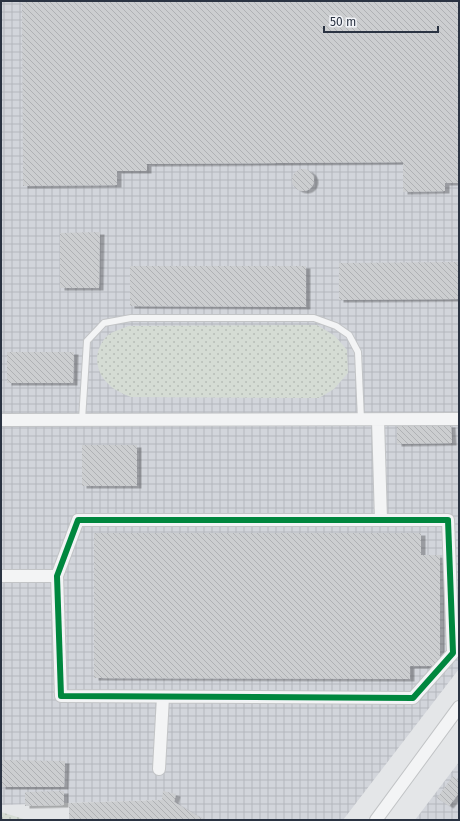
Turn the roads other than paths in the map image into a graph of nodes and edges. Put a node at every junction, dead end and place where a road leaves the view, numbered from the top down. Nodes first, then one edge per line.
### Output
1 (459, 419) edge
2 (1, 420) edge
3 (82, 420) junction
4 (361, 420) junction
5 (378, 420) junction
6 (381, 520) junction
7 (1, 576) edge
8 (57, 576) junction
9 (163, 697) junction
10 (459, 707) edge
11 (159, 770) dead end
12 (376, 820) edge

1 - 5 street
2 - 3 street
3 - 4 street
3 - 4 lane
4 - 5 street
5 - 6 street
6 - 8 street
6 - 9 street
7 - 8 street
8 - 9 street
9 - 11 street
10 - 12 street

